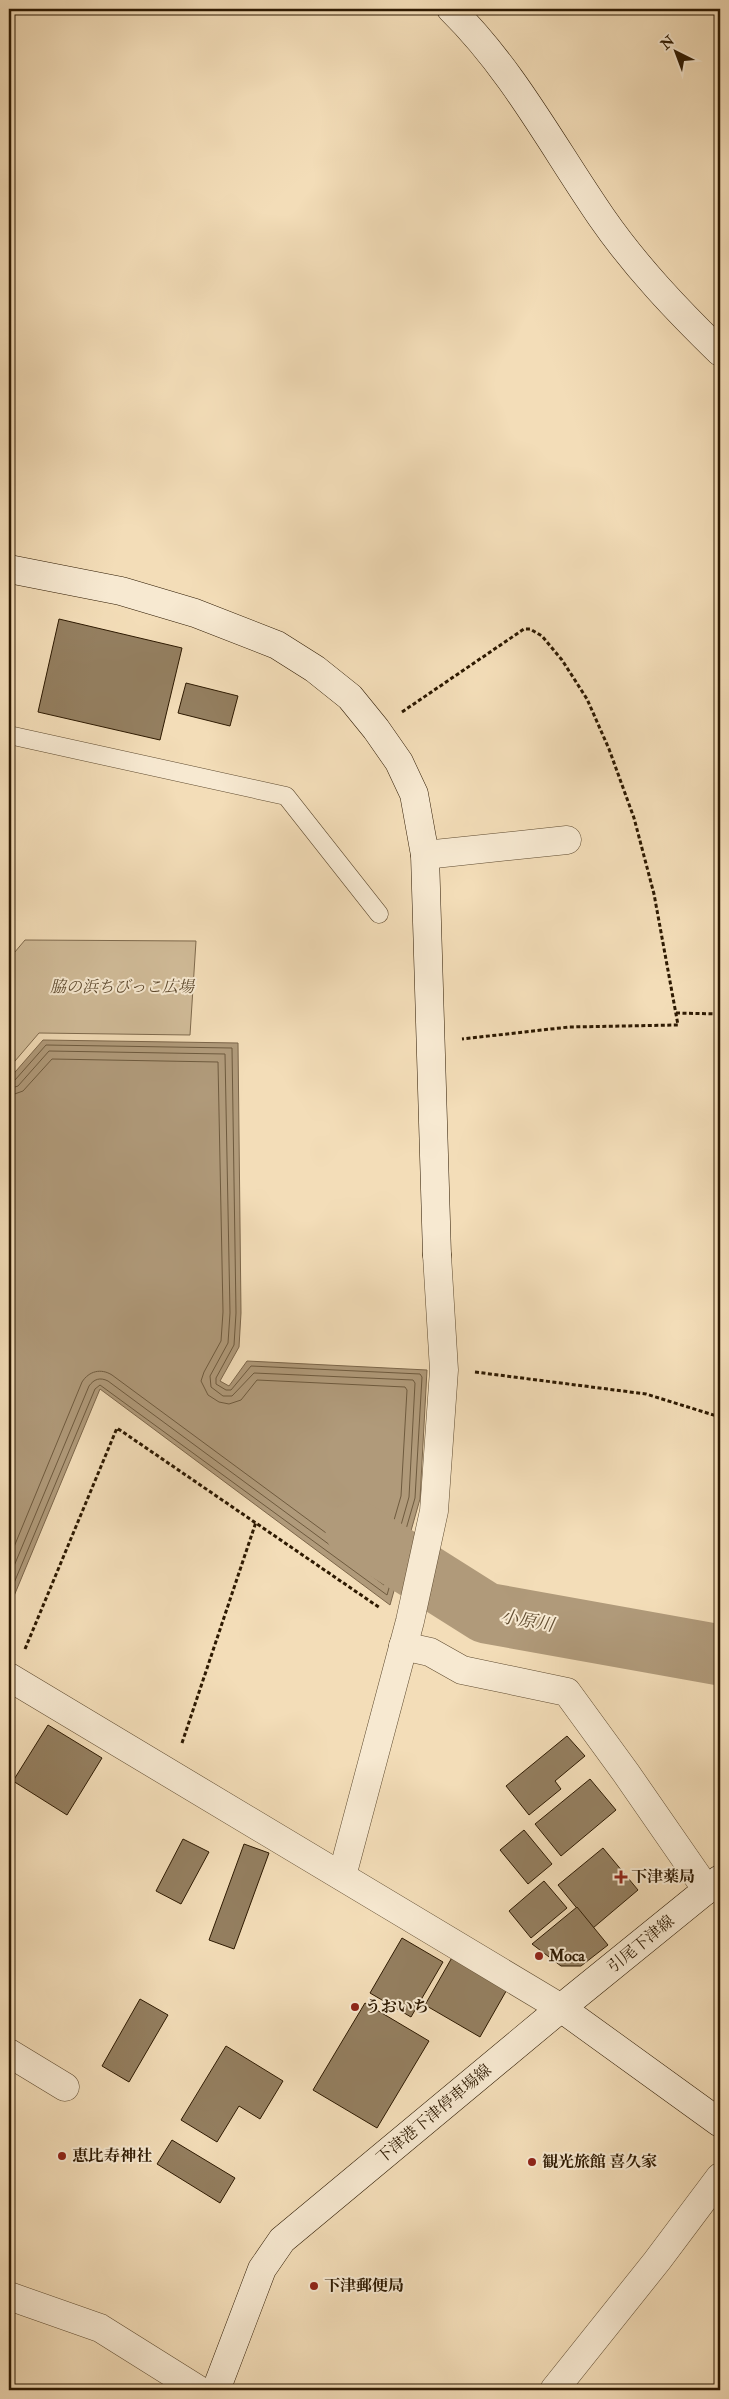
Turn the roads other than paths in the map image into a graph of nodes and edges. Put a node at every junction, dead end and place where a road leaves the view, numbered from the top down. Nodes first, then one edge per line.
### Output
1 (451, 9) edge
2 (720, 352) edge
3 (9, 569) edge
4 (9, 735) edge
5 (568, 840) dead end
6 (425, 855) junction
7 (379, 914) dead end
8 (407, 1632) junction
9 (10, 1681) edge
10 (342, 1876) junction
11 (714, 1885) edge
12 (561, 2008) junction
13 (9, 2053) edge
14 (65, 2087) dead end
15 (720, 2123) edge
16 (720, 2177) edge
17 (9, 2296) edge
18 (199, 2390) edge
19 (216, 2390) edge
20 (554, 2390) edge

1 - 2 street
3 - 6 street
4 - 7 lane
5 - 6 street
6 - 8 street
8 - 10 street
8 - 11 street
9 - 10 street
10 - 12 street
11 - 12 street, 引尾下津線
12 - 15 street
12 - 19 street, 下津港下津停車場線
13 - 14 street
16 - 20 street
17 - 18 street

